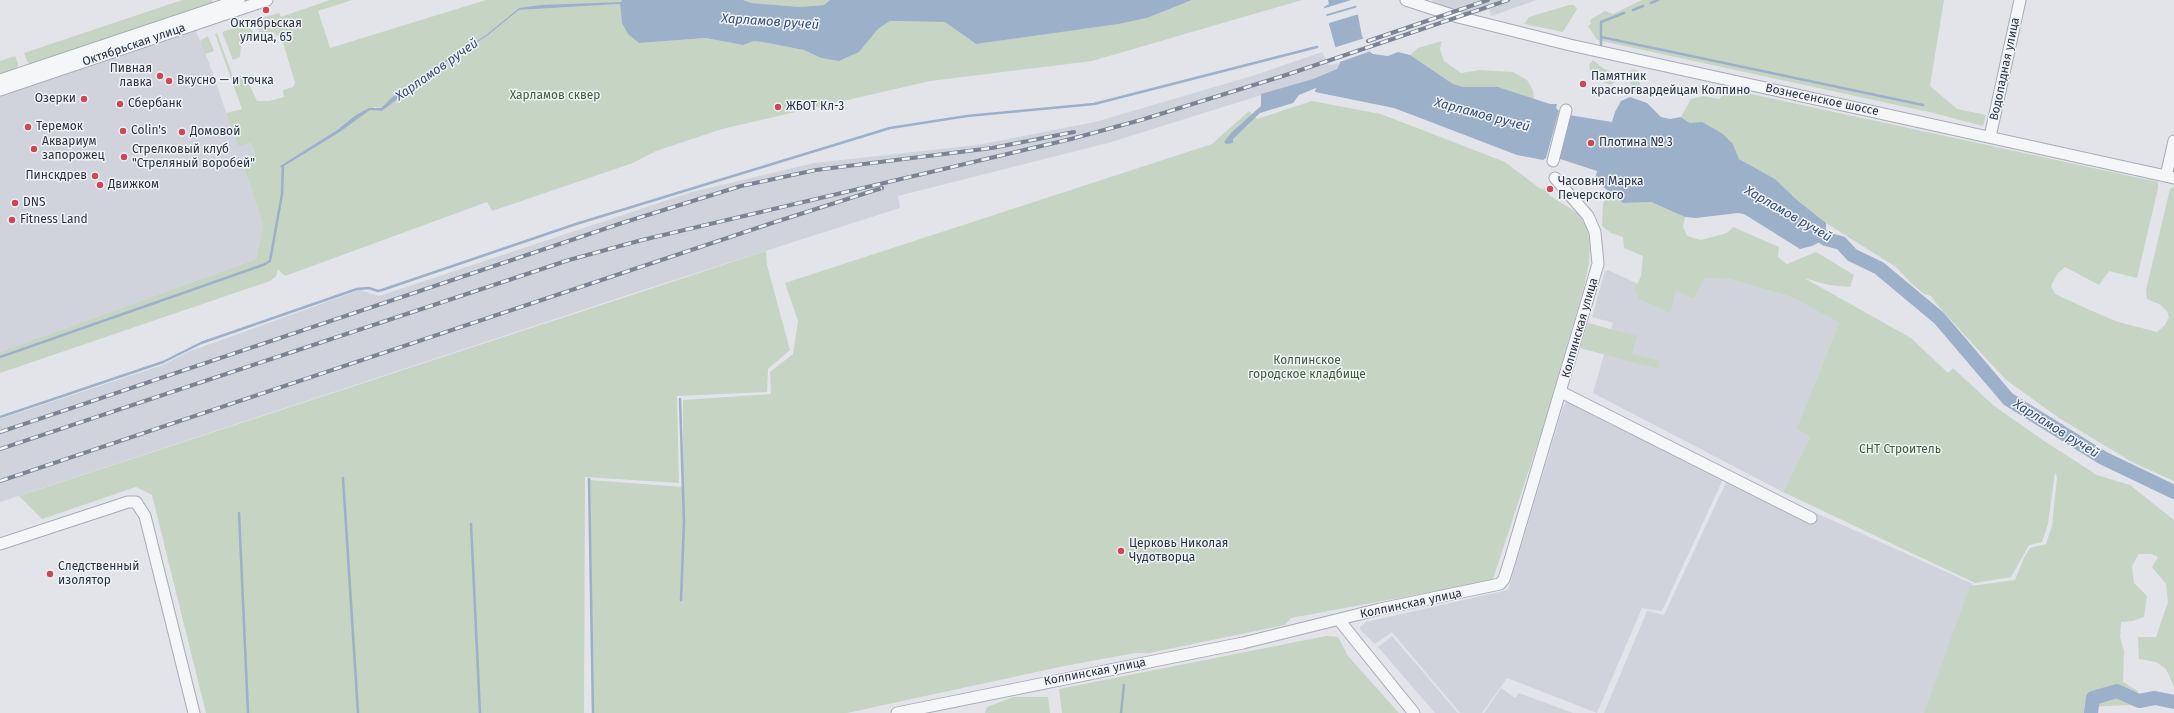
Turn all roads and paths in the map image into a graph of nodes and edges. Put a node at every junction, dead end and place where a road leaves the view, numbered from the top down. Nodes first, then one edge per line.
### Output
1 (239, 0) edge
2 (267, 0) edge
3 (1406, 0) edge
4 (2020, 0) edge
5 (0, 80) edge
6 (0, 90) edge
7 (1566, 110) dead end
8 (1990, 138) junction
9 (2174, 141) edge
10 (1553, 161) dead end
11 (2170, 177) edge
12 (1555, 178) dead end
13 (1560, 392) junction
14 (1811, 518) dead end
15 (0, 544) edge
16 (1339, 620) junction
17 (194, 713) edge
18 (897, 713) edge
19 (1414, 713) edge

1 - 5 street, Октябрьская улица
2 - 6 street, Октябрьская улица
3 - 8 street, Вознесенское шоссе
4 - 8 street, Водопадная улица
7 - 10 street
8 - 11 street, Вознесенское шоссе
9 - 11 street
12 - 13 street, Колпинская улица
13 - 14 street
13 - 16 street, Колпинская улица
15 - 17 street
16 - 18 street, Колпинская улица
16 - 19 street

